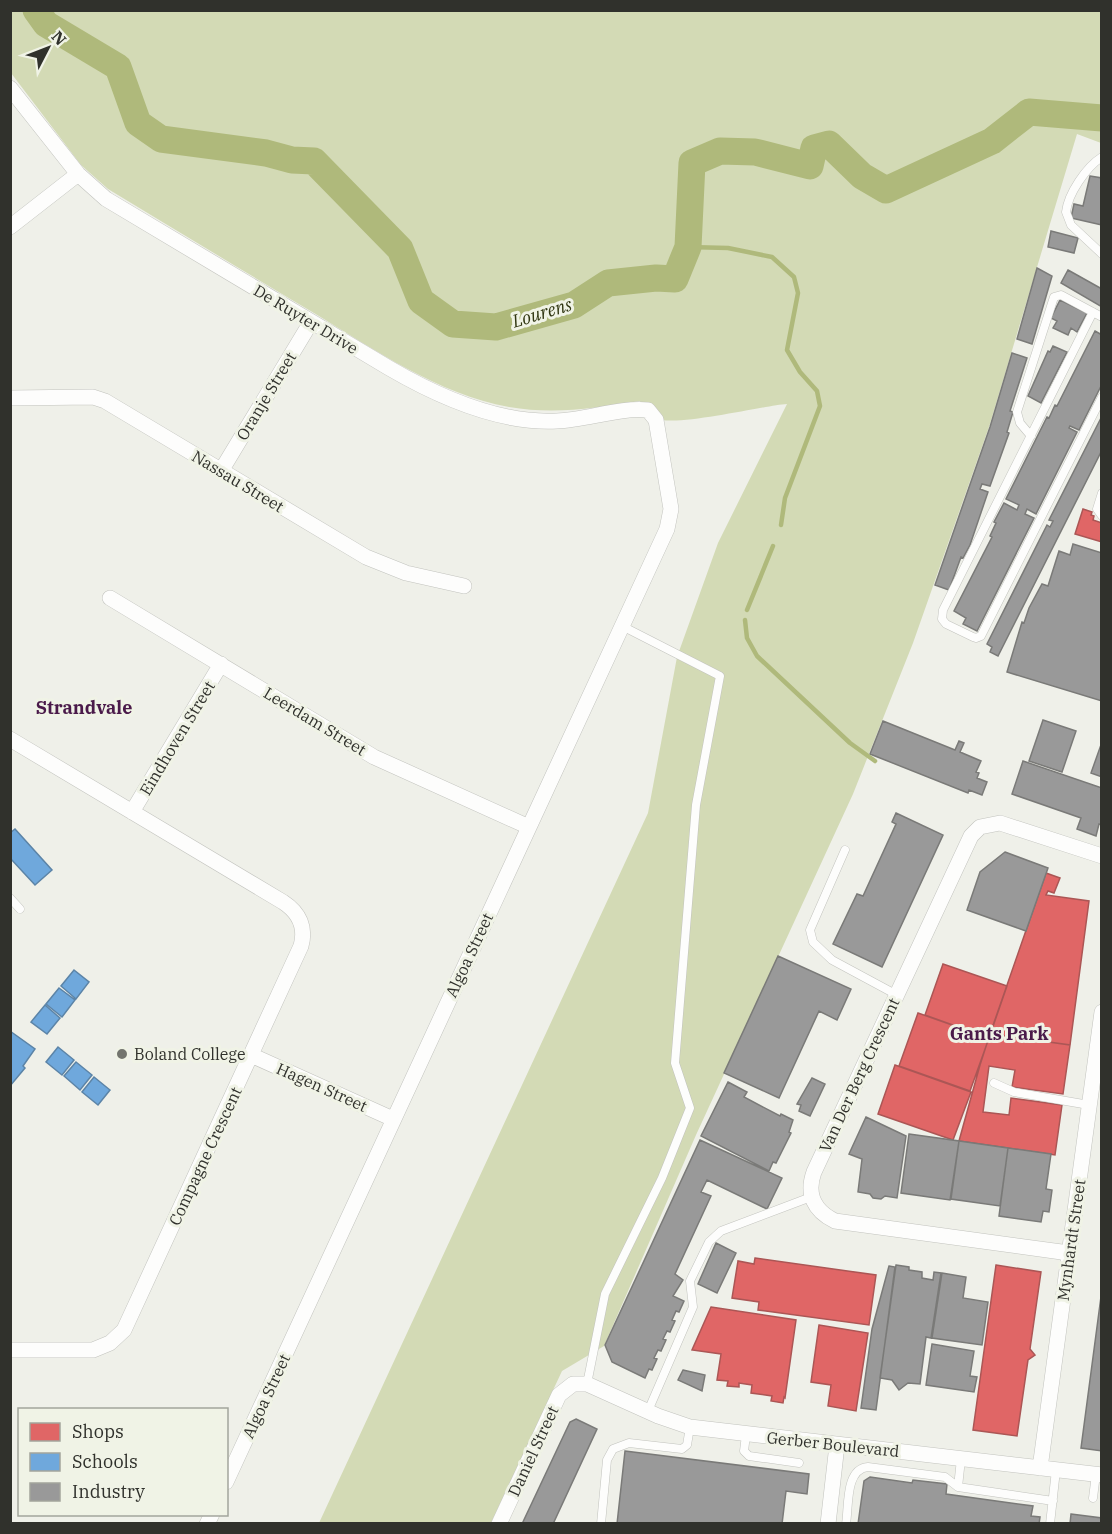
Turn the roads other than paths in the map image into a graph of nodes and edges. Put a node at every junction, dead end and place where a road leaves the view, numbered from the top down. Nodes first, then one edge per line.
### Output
1 (10, 88) edge
2 (1101, 157) edge
3 (78, 174) junction
4 (10, 227) edge
5 (1101, 254) edge
6 (1093, 312) junction
7 (1101, 317) edge
8 (311, 322) junction
9 (1101, 397) edge
10 (10, 398) edge
11 (656, 420) joint
12 (1031, 436) junction
13 (221, 471) junction
14 (1101, 493) edge
15 (1101, 516) edge
16 (464, 586) dead end
17 (110, 598) dead end
18 (622, 626) junction
19 (221, 664) junction
20 (10, 739) edge
21 (132, 812) junction
22 (529, 827) junction
23 (845, 850) dead end
24 (1101, 856) edge
25 (10, 898) edge
26 (20, 909) dead end
27 (897, 995) junction
28 (1101, 1012) edge
29 (1100, 1031) edge
30 (251, 1055) junction
31 (994, 1083) dead end
32 (1089, 1105) junction
33 (393, 1119) junction
34 (811, 1197) junction
35 (1069, 1253) junction
36 (10, 1350) edge
37 (580, 1384) junction
38 (648, 1412) junction
39 (690, 1427) junction
40 (746, 1435) junction
41 (837, 1444) junction
42 (894, 1451) junction
43 (961, 1459) junction
44 (799, 1463) dead end
45 (1048, 1469) junction
46 (892, 1470) junction
47 (1099, 1474) edge
48 (228, 1478) edge
49 (958, 1487) junction
50 (1093, 1498) dead end
51 (1053, 1500) junction
52 (499, 1524) edge
53 (601, 1524) edge
54 (828, 1524) edge
55 (846, 1524) edge
56 (1050, 1524) edge

1 - 3 street, De Ruyter Drive
2 - 5 lane
3 - 4 street
3 - 8 street, De Ruyter Drive
6 - 7 lane
6 - 12 lane
6 - 12 lane
8 - 11 street, De Ruyter Drive
8 - 13 street, Oranje Street
9 - 12 lane
10 - 13 street, Nassau Street
11 - 18 street, Algoa Street
13 - 16 street, Nassau Street
14 - 15 lane
17 - 19 street, Leerdam Street
18 - 22 street, Algoa Street
18 - 37 lane
19 - 21 street, Eindhoven Street
19 - 22 street, Leerdam Street
20 - 21 street, Compagne Crescent
21 - 30 street, Compagne Crescent
22 - 33 street, Algoa Street
23 - 27 lane
24 - 27 street, Van Der Berg Crescent
25 - 26 lane
27 - 34 street, Van Der Berg Crescent
28 - 29 street, Mynhardt Street
29 - 32 street, Mynhardt Street
30 - 33 street, Hagen Street
30 - 36 street, Compagne Crescent
31 - 32 lane
32 - 35 street, Mynhardt Street
33 - 48 street, Algoa Street
34 - 35 street
34 - 38 lane
35 - 45 street, Mynhardt Street
37 - 38 street, Gerber Boulevard
37 - 52 street, Daniel Street
38 - 39 street, Gerber Boulevard
39 - 40 street, Gerber Boulevard
39 - 53 lane
40 - 41 street, Gerber Boulevard
40 - 44 lane
41 - 42 street, Gerber Boulevard
41 - 54 street
42 - 43 street, Gerber Boulevard
42 - 46 lane
43 - 45 street, Gerber Boulevard
43 - 49 lane
45 - 47 street, Gerber Boulevard
45 - 51 lane
46 - 49 lane
46 - 55 lane
47 - 50 lane
49 - 51 lane
51 - 56 lane

